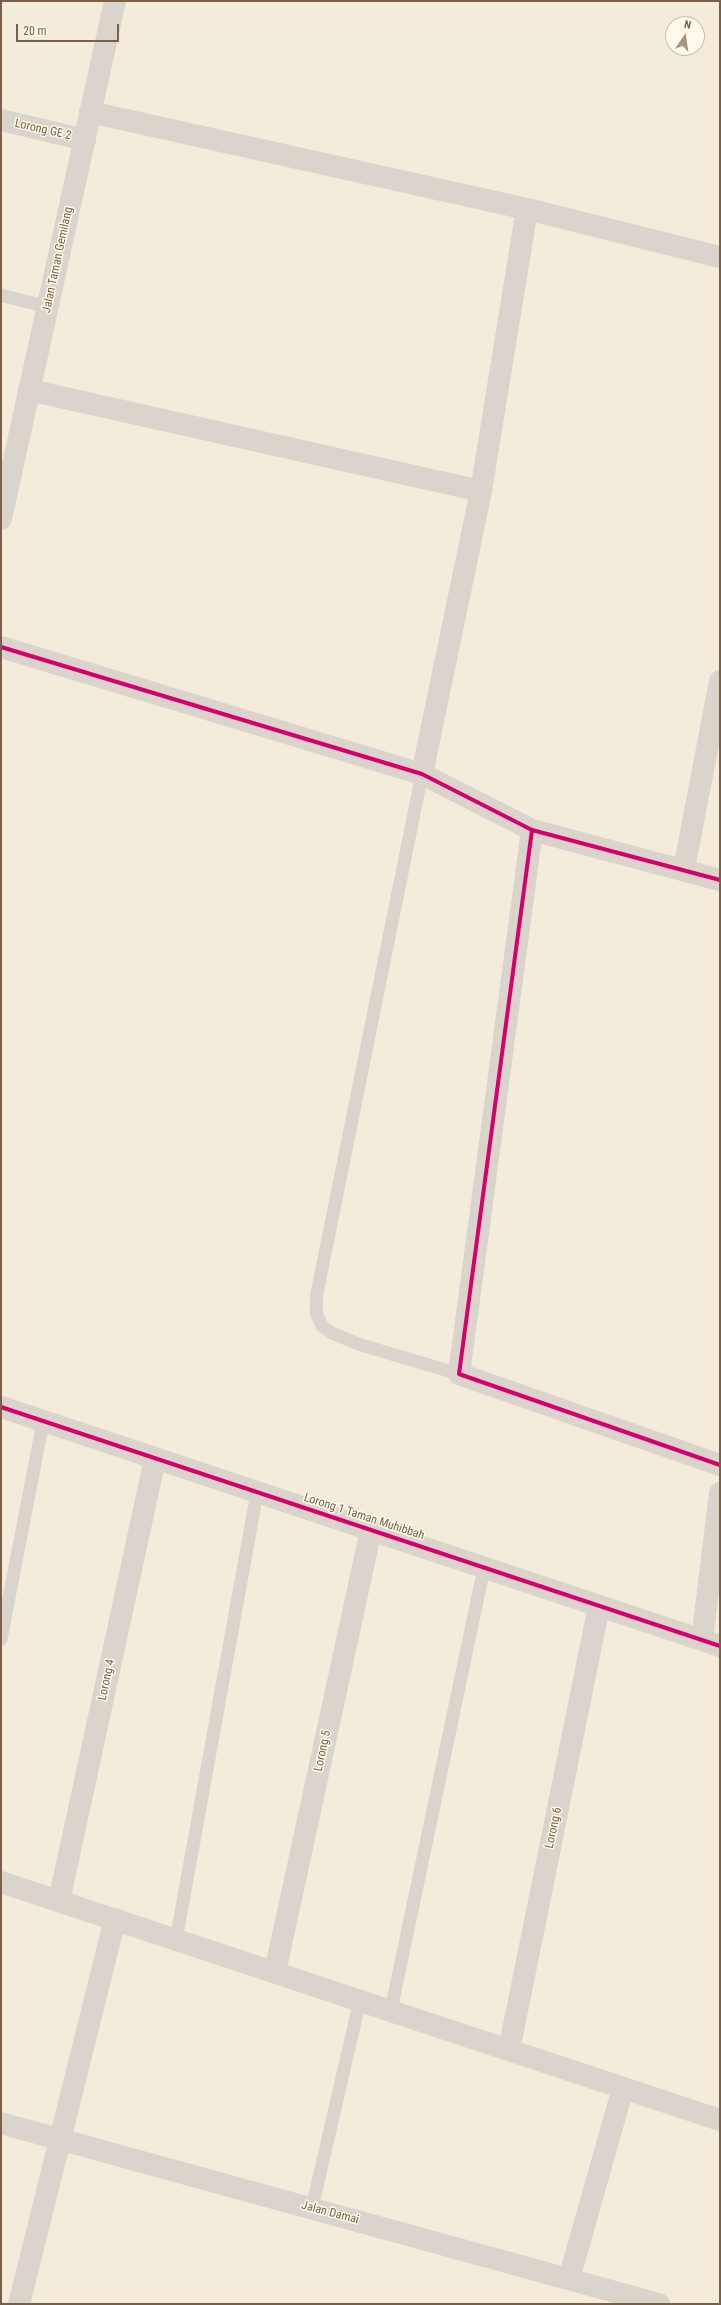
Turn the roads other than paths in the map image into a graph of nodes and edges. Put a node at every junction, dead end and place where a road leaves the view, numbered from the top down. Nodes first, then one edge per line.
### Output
1 (115, 1) edge
2 (90, 112) junction
3 (1, 120) edge
4 (85, 140) junction
5 (527, 210) junction
6 (720, 257) edge
7 (1, 295) edge
8 (48, 307) junction
9 (29, 390) junction
10 (481, 491) junction
11 (1, 519) edge
12 (1, 647) edge
13 (720, 681) edge
14 (422, 774) junction
15 (532, 830) junction
16 (684, 870) junction
17 (720, 880) edge
18 (459, 1374) junction
19 (1, 1408) edge
20 (44, 1422) junction
21 (155, 1459) junction
22 (720, 1465) edge
23 (257, 1493) junction
24 (720, 1493) edge
25 (371, 1530) junction
26 (484, 1568) junction
27 (600, 1606) junction
28 (1, 1639) edge
29 (711, 1643) edge
30 (1, 1882) edge
31 (59, 1901) junction
32 (115, 1919) junction
33 (176, 1940) junction
34 (275, 1972) junction
35 (360, 2000) junction
36 (391, 2010) junction
37 (509, 2050) junction
38 (623, 2088) junction
39 (720, 2120) edge
40 (1, 2123) edge
41 (60, 2139) junction
42 (312, 2208) junction
43 (569, 2280) junction
44 (19, 2304) edge
45 (656, 2304) edge

1 - 2 street, Jalan Taman Gemilang
2 - 4 street, Jalan Taman Gemilang
2 - 5 street
3 - 4 street, Lorong GE 2
4 - 8 street, Jalan Taman Gemilang
5 - 6 street
5 - 10 street
7 - 8 lane
8 - 9 street, Jalan Taman Gemilang
9 - 10 street
9 - 11 street, Jalan Taman Gemilang
10 - 14 street
12 - 14 street
13 - 16 street
14 - 15 street
14 - 18 lane
15 - 16 street
15 - 18 street
16 - 17 street
18 - 22 street
19 - 20 street, Lorong 1 Taman Muhibbah
20 - 21 street, Lorong 1 Taman Muhibbah
20 - 28 lane
21 - 23 street, Lorong 1 Taman Muhibbah
21 - 31 street, Lorong 4
23 - 25 street, Lorong 1 Taman Muhibbah
23 - 33 lane
24 - 29 street
25 - 26 street, Lorong 1 Taman Muhibbah
25 - 34 street, Lorong 5
26 - 27 street, Lorong 1 Taman Muhibbah
26 - 36 lane
27 - 29 street, Lorong 1 Taman Muhibbah
27 - 37 street, Lorong 6
30 - 31 street
31 - 32 street
32 - 33 street
32 - 41 street
33 - 34 street
34 - 35 street
35 - 36 street
35 - 42 lane
36 - 37 street
37 - 38 street
38 - 39 street
38 - 43 street
40 - 41 street, Jalan Damai
41 - 42 street, Jalan Damai
41 - 44 street
42 - 43 street, Jalan Damai
43 - 45 street, Jalan Damai

